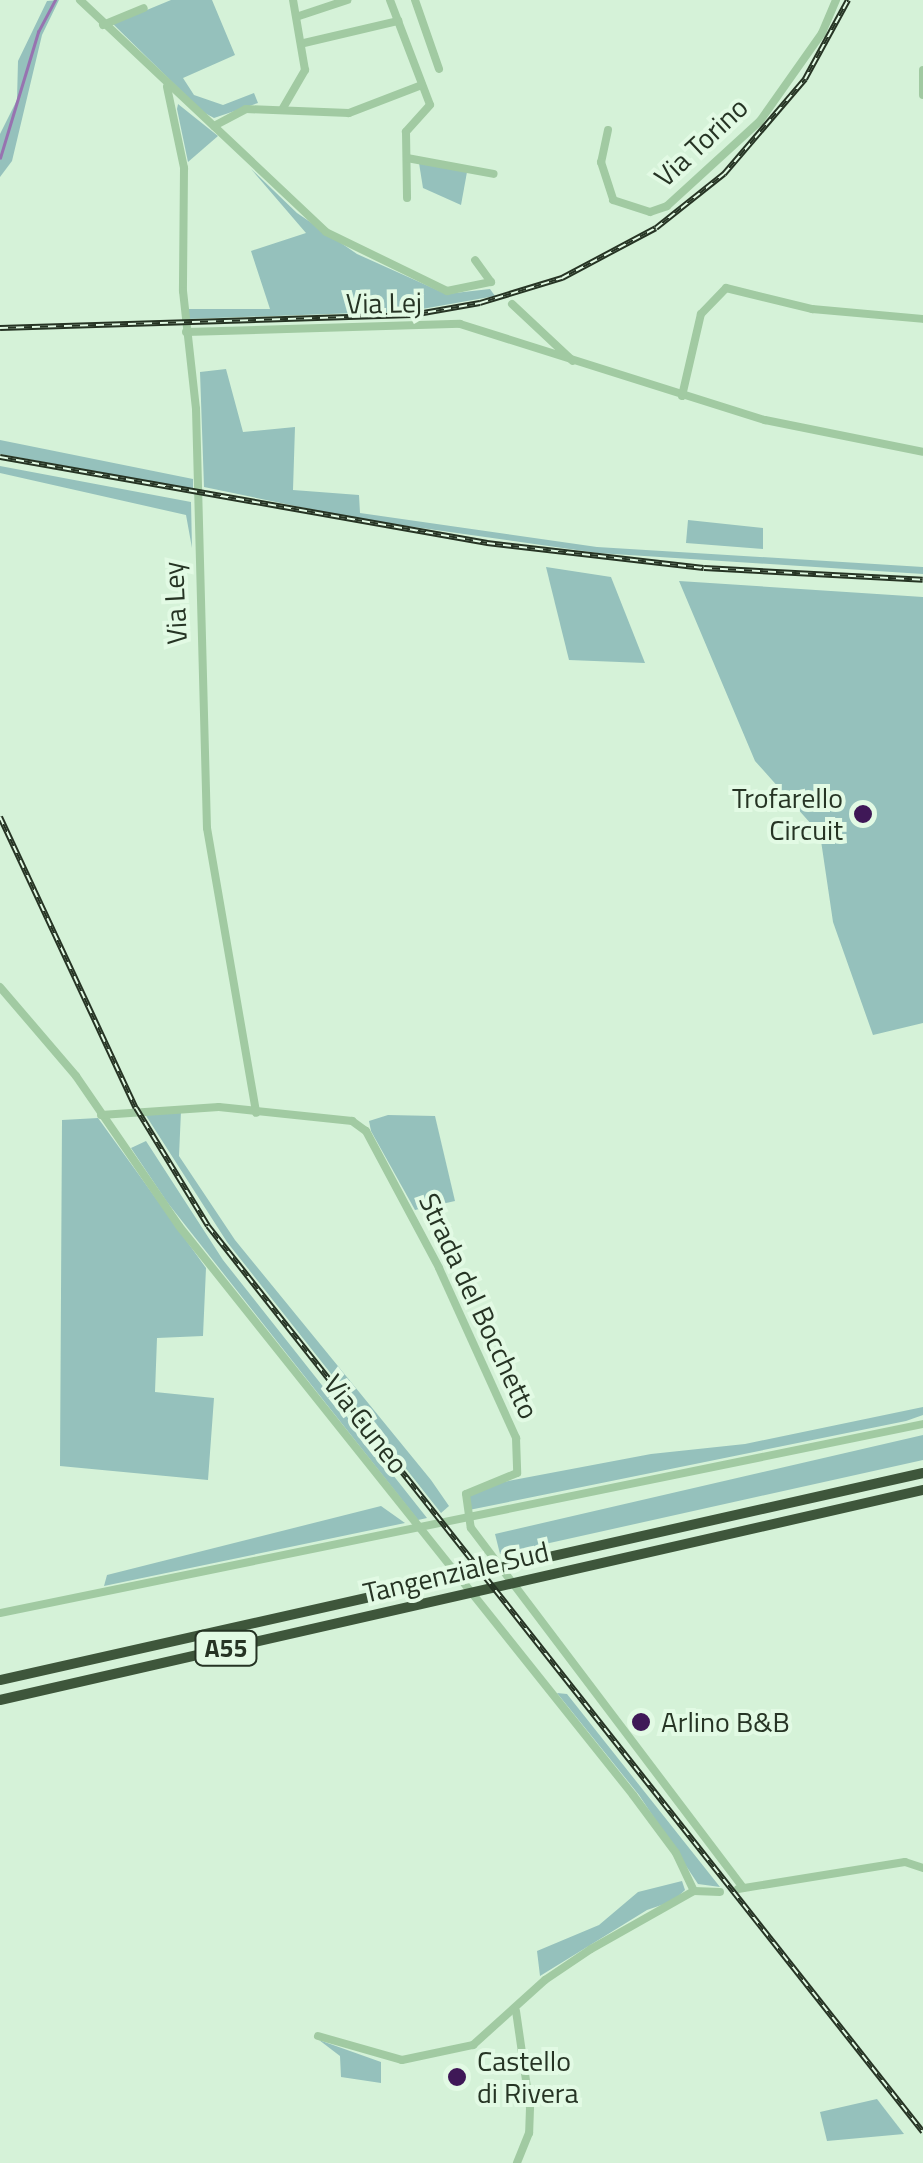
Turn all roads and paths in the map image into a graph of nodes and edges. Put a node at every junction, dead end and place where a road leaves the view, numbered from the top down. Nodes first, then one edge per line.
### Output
1 (80, 0) edge
2 (293, 0) edge
3 (390, 0) edge
4 (414, 0) edge
5 (836, 0) edge
6 (341, 1) edge
7 (144, 8) dead end
8 (299, 16) junction
9 (398, 21) junction
10 (103, 25) junction
11 (304, 43) junction
12 (440, 69) dead end
13 (923, 70) edge
14 (422, 84) junction
15 (167, 88) junction
16 (923, 96) edge
17 (284, 108) junction
18 (214, 126) junction
19 (608, 130) dead end
20 (407, 158) junction
21 (494, 174) dead end
22 (407, 198) dead end
23 (476, 260) dead end
24 (512, 304) dead end
25 (923, 319) edge
26 (186, 332) junction
27 (576, 365) junction
28 (682, 396) junction
29 (923, 452) edge
30 (0, 986) edge
31 (102, 1114) junction
32 (256, 1114) junction
33 (923, 1424) edge
34 (923, 1473) edge
35 (923, 1490) edge
36 (0, 1613) edge
37 (0, 1680) edge
38 (0, 1700) edge
39 (920, 1865) edge
40 (694, 1891) junction
41 (720, 1892) dead end
42 (516, 2011) junction
43 (318, 2036) dead end
44 (517, 2163) edge

1 - 10 street
2 - 8 street
3 - 9 street
4 - 12 street
5 - 19 street, Via Torino
6 - 8 street
7 - 10 street
8 - 11 street
9 - 11 street
9 - 14 street
10 - 15 street
11 - 17 street
13 - 16 street
14 - 17 street
14 - 20 street
15 - 18 street
15 - 26 street, Via Ley
17 - 18 street
18 - 23 street
20 - 21 street
20 - 22 street
24 - 27 street
25 - 28 street
26 - 27 street, Via Lej
26 - 32 street, Via Ley
27 - 28 street, Via Lej
28 - 29 street, Via Lej
30 - 31 street, Via Cuneo
31 - 32 street, Strada del Bocchetto
31 - 40 street, Via Cuneo
32 - 39 street, Strada del Bocchetto
33 - 36 street
34 - 37 highway, Tangenziale Sud / A55
35 - 38 highway, Tangenziale Sud / A55
40 - 41 street
40 - 42 street
42 - 43 street
42 - 44 street

